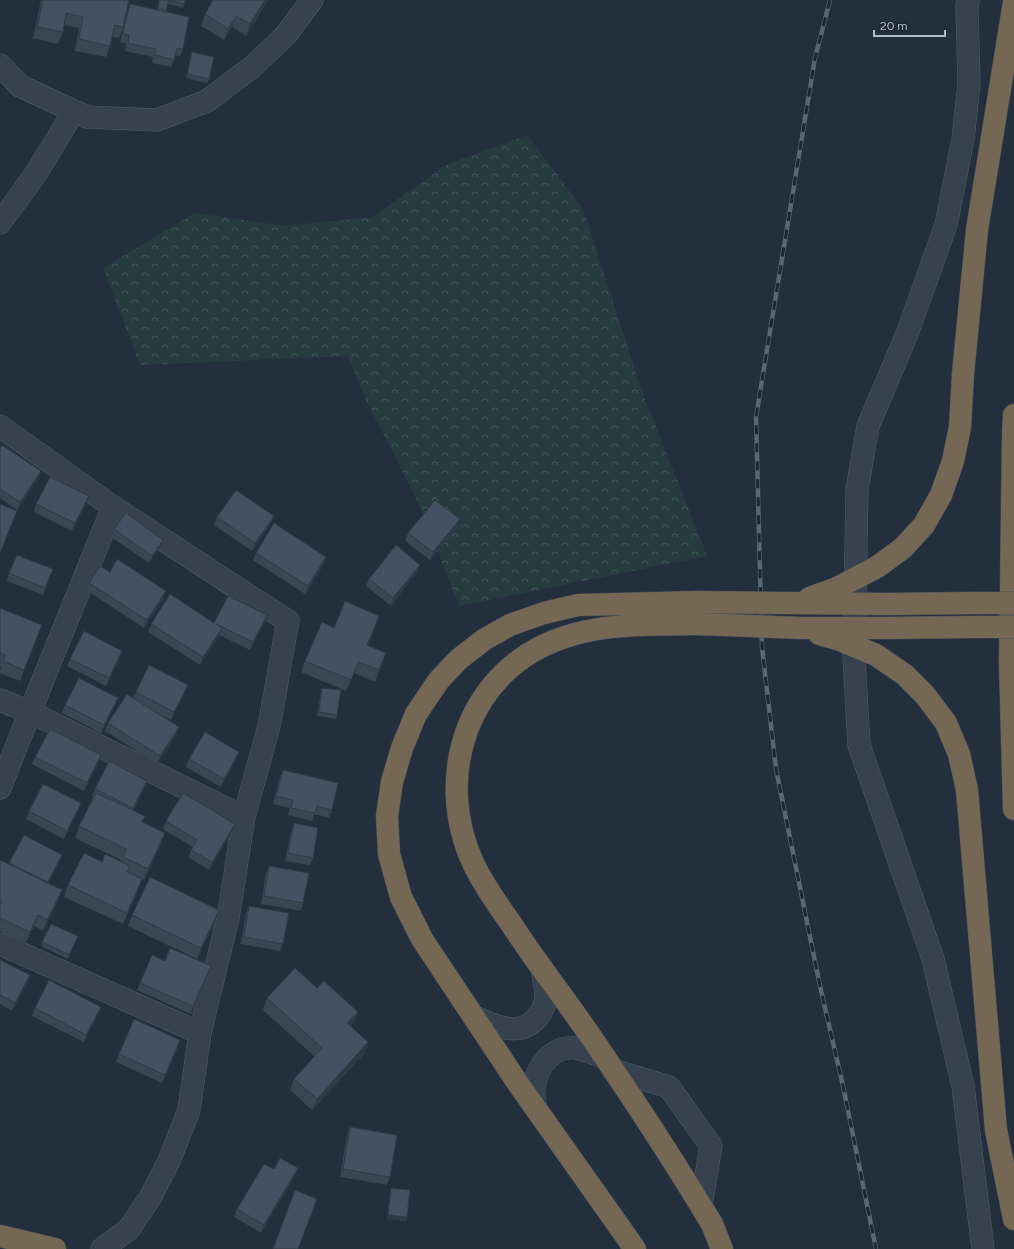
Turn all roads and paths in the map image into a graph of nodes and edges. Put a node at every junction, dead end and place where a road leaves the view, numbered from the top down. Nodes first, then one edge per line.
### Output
1 (312, 0) edge
2 (968, 0) edge
3 (1014, 2) edge
4 (0, 65) edge
5 (74, 111) junction
6 (0, 223) edge
7 (1014, 415) edge
8 (0, 426) edge
9 (113, 507) junction
10 (792, 603) junction
11 (1014, 603) edge
12 (1014, 627) edge
13 (801, 628) junction
14 (0, 700) edge
15 (30, 712) junction
16 (0, 788) edge
17 (1014, 810) edge
18 (244, 817) junction
19 (0, 944) edge
20 (542, 968) junction
21 (475, 1017) junction
22 (200, 1033) junction
23 (609, 1064) junction
24 (536, 1109) junction
25 (701, 1205) junction
26 (1014, 1219) edge
27 (0, 1236) edge
28 (55, 1249) edge
29 (102, 1249) edge
30 (635, 1249) edge
31 (722, 1249) edge
32 (983, 1249) edge

1 - 5 street
2 - 32 street
3 - 10 highway, bridge
4 - 5 street
5 - 6 street
7 - 17 highway
8 - 9 street
9 - 15 street
9 - 18 street
10 - 11 highway, bridge
10 - 21 highway, bridge
12 - 13 highway, bridge
13 - 20 highway, bridge
13 - 26 highway, bridge
14 - 15 street
15 - 16 street
15 - 18 street
18 - 22 street
19 - 22 street
20 - 21 street
20 - 23 highway
21 - 24 highway
22 - 29 street
23 - 24 street
23 - 25 highway
23 - 25 street
24 - 30 highway
25 - 31 highway
27 - 28 highway

